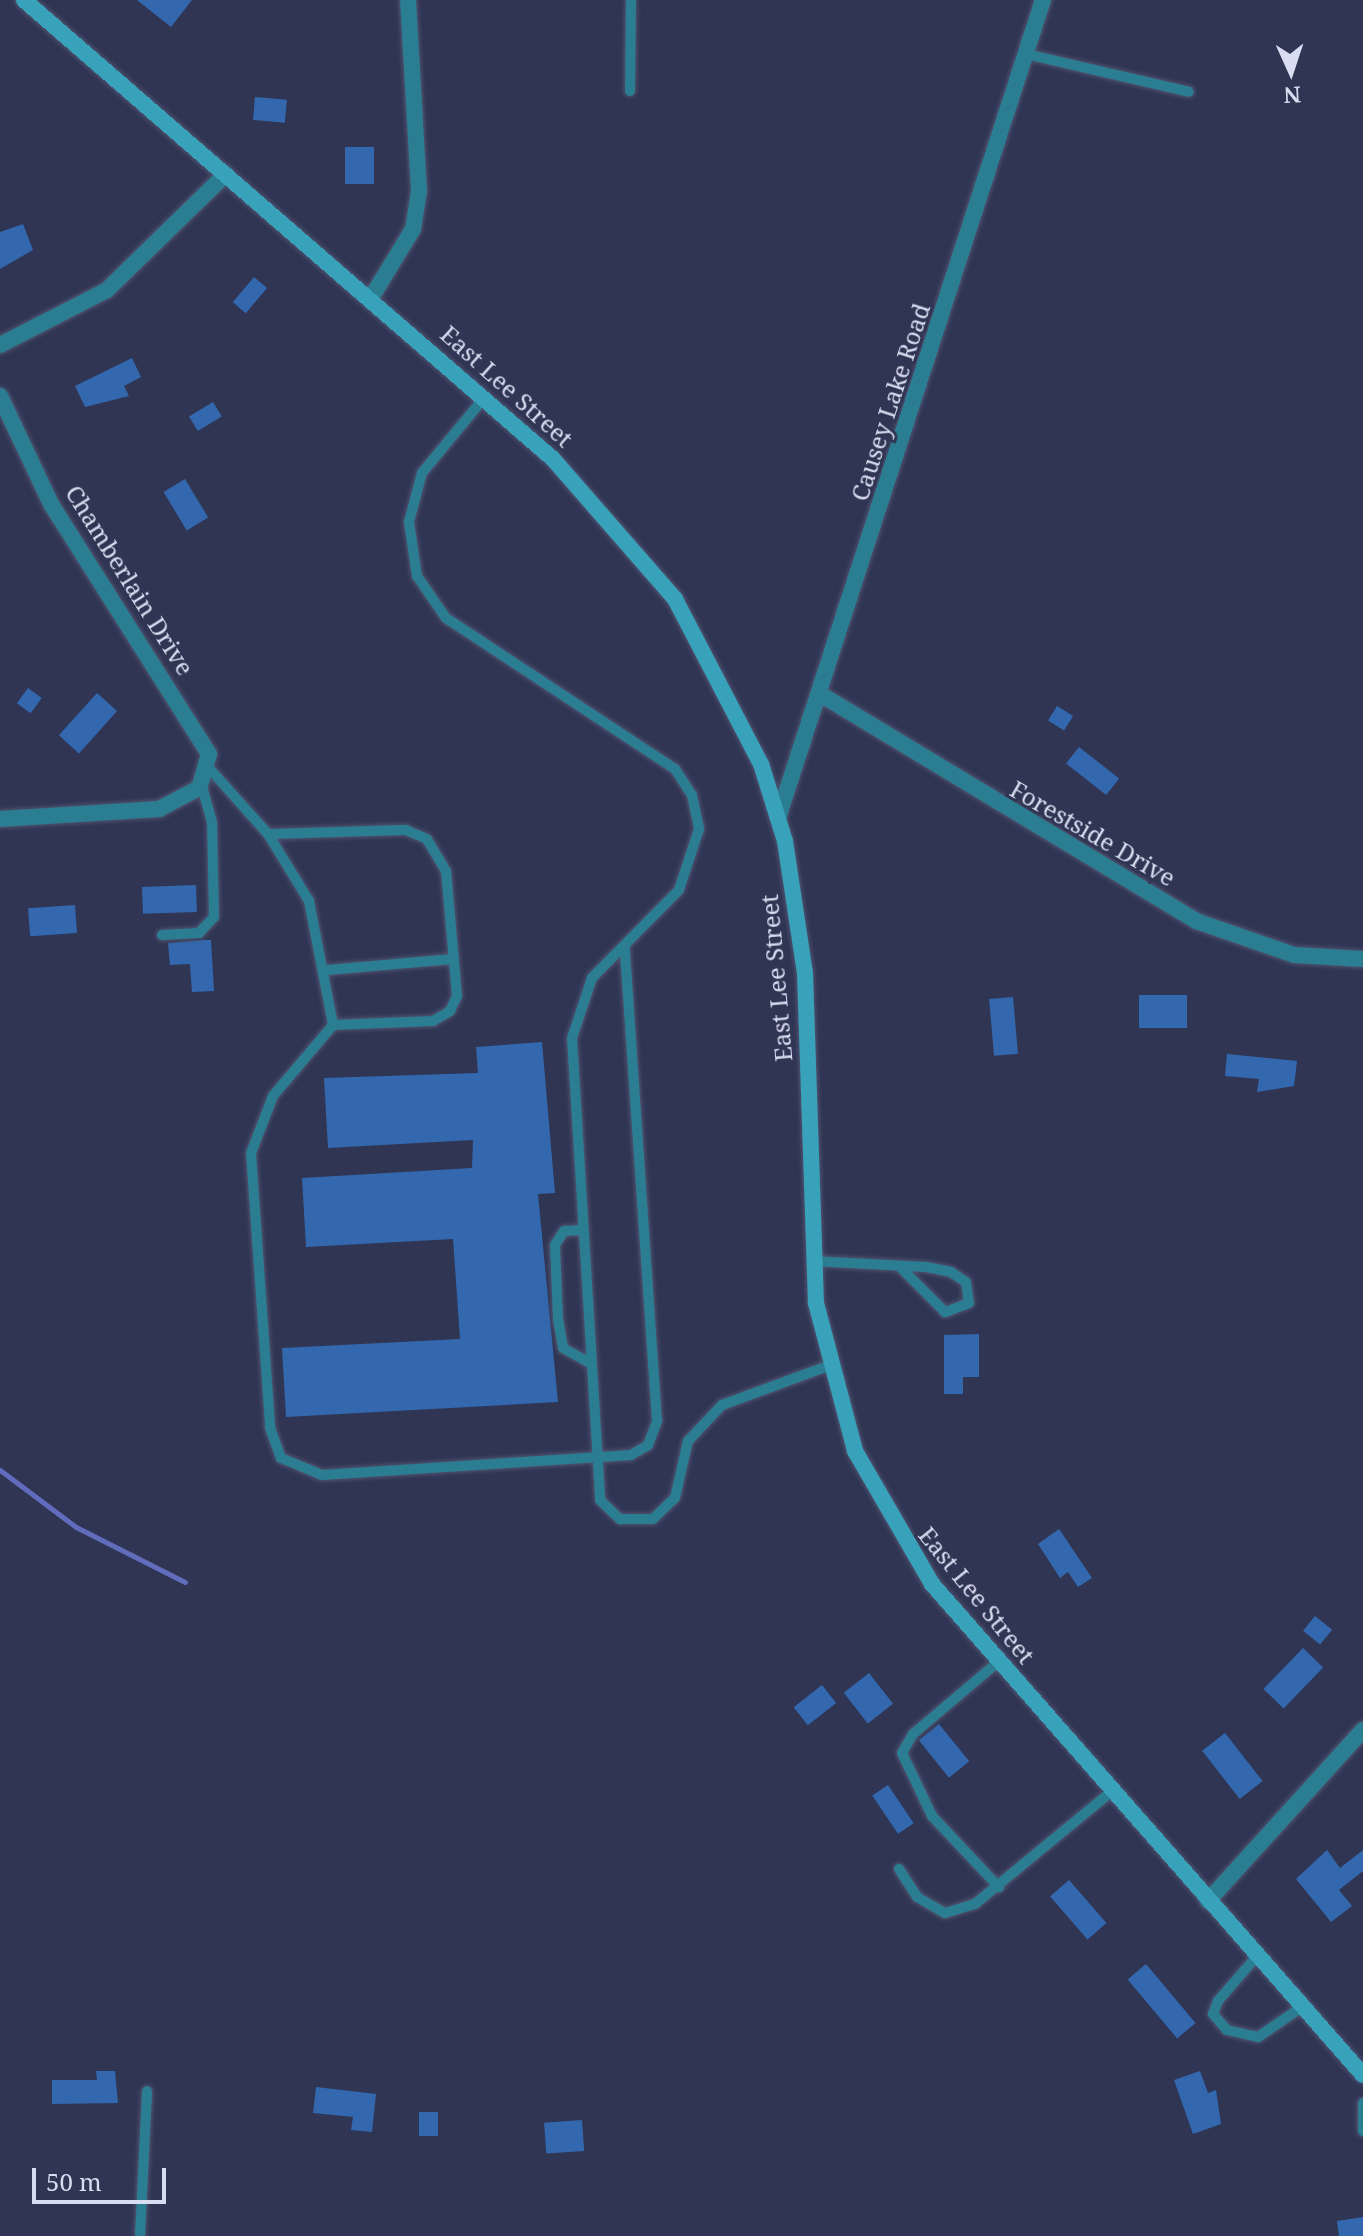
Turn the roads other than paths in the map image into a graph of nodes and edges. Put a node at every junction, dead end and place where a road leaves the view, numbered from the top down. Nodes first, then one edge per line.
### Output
1 (24, 0) edge
2 (408, 0) edge
3 (631, 0) edge
4 (1043, 0) edge
5 (1026, 54) junction
6 (630, 91) dead end
7 (1189, 92) dead end
8 (226, 174) junction
9 (371, 298) junction
10 (0, 345) edge
11 (0, 396) edge
12 (484, 398) junction
13 (820, 694) junction
14 (203, 780) junction
15 (778, 818) junction
16 (0, 819) edge
17 (268, 834) junction
18 (162, 935) dead end
19 (625, 946) junction
20 (454, 959) junction
21 (1363, 959) edge
22 (327, 970) junction
23 (333, 1025) junction
24 (581, 1230) junction
25 (812, 1261) junction
26 (899, 1266) junction
27 (590, 1363) junction
28 (828, 1366) junction
29 (595, 1458) junction
30 (998, 1662) junction
31 (1363, 1730) edge
32 (1112, 1791) junction
33 (899, 1869) dead end
34 (999, 1887) junction
35 (1208, 1901) junction
36 (1257, 1956) junction
37 (1302, 2007) junction
38 (1363, 2075) edge
39 (147, 2091) dead end
40 (1363, 2103) edge
41 (1363, 2131) edge
42 (140, 2236) edge

1 - 8 street, East Lee Street
2 - 9 street
3 - 6 lane
4 - 5 street, Causey Lake Road
5 - 7 lane
5 - 13 street, Causey Lake Road
8 - 9 street, East Lee Street
8 - 10 street
9 - 12 street, East Lee Street
11 - 14 street, Chamberlain Drive
12 - 15 street, East Lee Street
12 - 19 lane
13 - 15 street, Causey Lake Road
13 - 21 street, Forestside Drive
14 - 16 street
14 - 17 lane
14 - 18 lane
15 - 25 street, East Lee Street
17 - 20 lane
17 - 22 lane
19 - 24 lane
19 - 29 lane
20 - 22 lane
20 - 23 lane
22 - 23 lane
23 - 29 lane
24 - 27 lane
24 - 27 lane
25 - 26 lane
25 - 28 street, East Lee Street
26 - 26 lane
27 - 29 lane
28 - 29 lane
28 - 30 street, East Lee Street
30 - 32 street, East Lee Street
30 - 34 lane
31 - 35 street
32 - 34 lane
32 - 35 street, East Lee Street
33 - 34 lane
35 - 36 street, East Lee Street
36 - 37 street, East Lee Street
36 - 37 lane
37 - 38 street, East Lee Street
39 - 42 lane
40 - 41 lane

